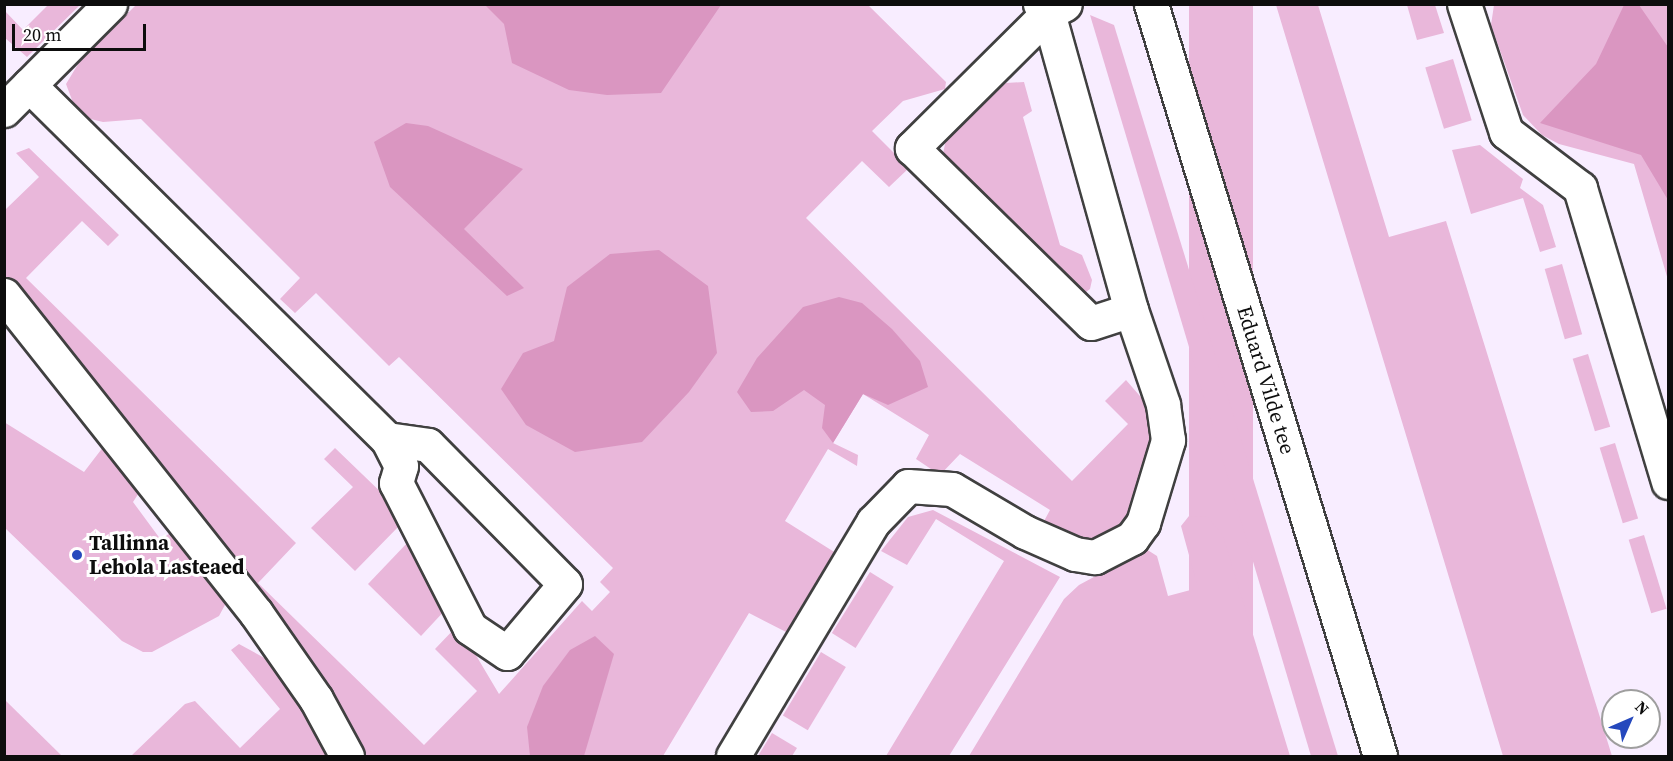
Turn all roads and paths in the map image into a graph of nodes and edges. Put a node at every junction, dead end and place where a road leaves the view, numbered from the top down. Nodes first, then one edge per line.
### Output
1 (110, 4) edge
2 (1151, 4) edge
3 (1464, 4) edge
4 (1051, 7) edge
5 (29, 85) junction
6 (4, 110) edge
7 (4, 295) edge
8 (1131, 310) junction
9 (387, 439) junction
10 (1668, 483) edge
11 (347, 756) edge
12 (733, 756) edge
13 (1380, 756) edge

1 - 5 street
2 - 13 street, Eduard Vilde tee
3 - 10 street
4 - 8 street
4 - 8 street
5 - 6 street
5 - 9 street
7 - 11 street
8 - 12 street
9 - 9 street

